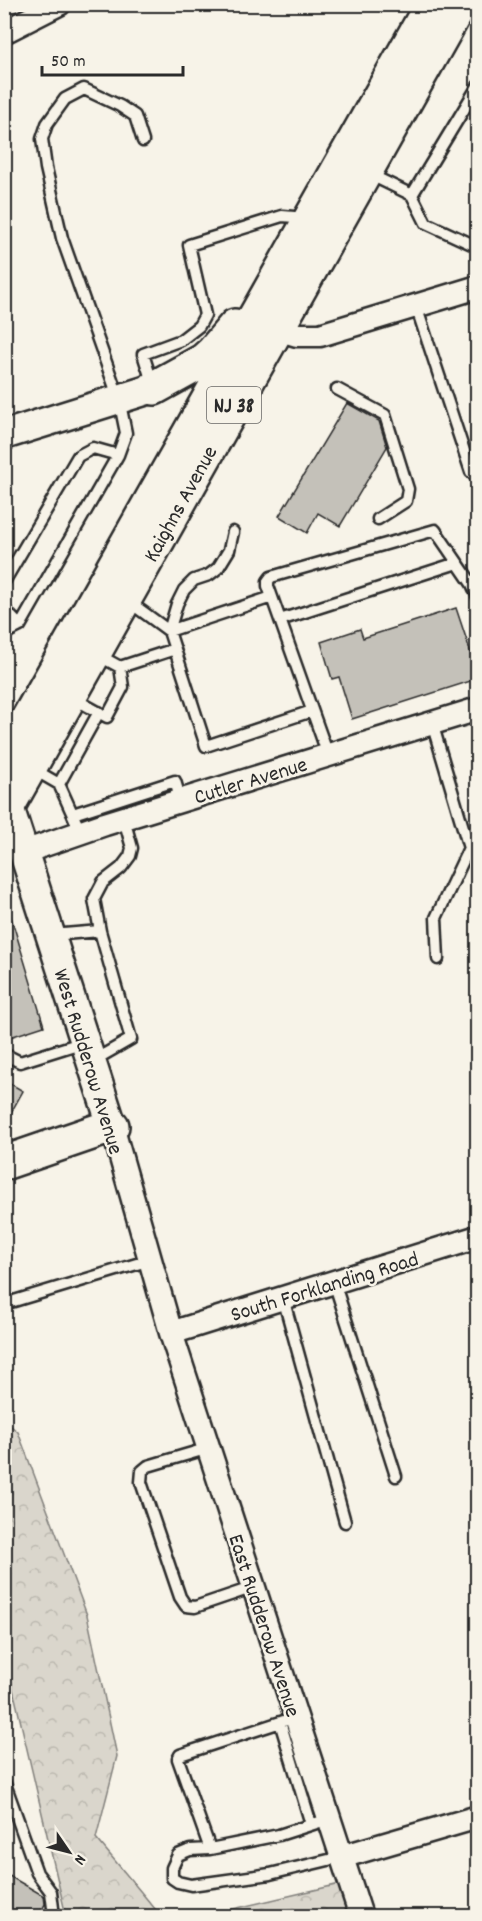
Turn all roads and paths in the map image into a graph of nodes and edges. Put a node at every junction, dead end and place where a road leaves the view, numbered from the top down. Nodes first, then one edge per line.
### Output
1 (59, 4) edge
2 (432, 4) edge
3 (460, 4) edge
4 (4, 32) edge
5 (477, 86) edge
6 (143, 141) dead end
7 (366, 172) junction
8 (412, 195) junction
9 (311, 219) junction
10 (477, 247) edge
11 (290, 256) junction
12 (477, 287) edge
13 (416, 306) junction
14 (277, 329) junction
15 (154, 387) junction
16 (337, 389) dead end
17 (119, 399) junction
18 (4, 435) edge
19 (118, 455) junction
20 (477, 479) edge
21 (378, 519) dead end
22 (233, 532) dead end
23 (457, 563) junction
24 (4, 582) edge
25 (272, 597) junction
26 (477, 597) edge
27 (125, 599) junction
28 (4, 609) edge
29 (280, 620) junction
30 (20, 626) junction
31 (169, 631) junction
32 (4, 634) edge
33 (175, 649) junction
34 (107, 660) junction
35 (70, 696) junction
36 (477, 709) edge
37 (312, 711) junction
38 (99, 712) junction
39 (432, 723) junction
40 (328, 755) junction
41 (17, 765) edge
42 (59, 784) junction
43 (180, 801) junction
44 (6, 803) edge
45 (123, 819) junction
46 (77, 824) junction
47 (24, 852) junction
48 (100, 931) junction
49 (50, 935) junction
50 (438, 959) dead end
51 (88, 1052) junction
52 (4, 1054) edge
53 (111, 1126) junction
54 (9, 1158) edge
55 (477, 1237) edge
56 (150, 1260) junction
57 (334, 1282) junction
58 (283, 1298) junction
59 (4, 1304) edge
60 (171, 1334) junction
61 (208, 1448) junction
62 (396, 1476) dead end
63 (345, 1522) dead end
64 (254, 1587) junction
65 (288, 1719) junction
66 (4, 1781) edge
67 (477, 1817) edge
68 (320, 1822) junction
69 (210, 1849) junction
70 (341, 1857) junction
71 (54, 1917) edge
72 (361, 1917) edge

1 - 4 street
2 - 9 highway, Kaighns Avenue / NJ 38
3 - 7 highway, Kaighns Avenue / NJ 38
5 - 8 lane
6 - 17 lane
7 - 8 lane
7 - 14 highway, Kaighns Avenue / NJ 38
8 - 10 lane
9 - 11 highway, Kaighns Avenue / NJ 38
9 - 15 lane
11 - 15 highway
11 - 41 highway, Kaighns Avenue / NJ 38
12 - 13 street
13 - 14 street
13 - 20 lane
14 - 27 highway, Kaighns Avenue / NJ 38
15 - 17 street
16 - 21 lane
17 - 18 street
17 - 19 lane
19 - 24 lane
19 - 30 lane
22 - 31 lane
23 - 25 lane
23 - 26 lane
23 - 29 lane
25 - 29 lane
25 - 31 lane
27 - 31 lane
27 - 34 highway, Kaighns Avenue / NJ 38
28 - 30 lane
29 - 37 lane
30 - 32 lane
31 - 33 lane
33 - 34 lane
33 - 37 lane
34 - 35 highway, Kaighns Avenue / NJ 38
34 - 38 lane
35 - 38 lane
35 - 41 highway, Kaighns Avenue / NJ 38
36 - 39 street, Cutler Avenue
37 - 40 lane
38 - 42 lane
39 - 40 street, Cutler Avenue
39 - 50 lane
40 - 43 street, Cutler Avenue
41 - 42 lane
41 - 44 highway, Kaighns Avenue / NJ 38
42 - 46 lane
43 - 45 street, Cutler Avenue
43 - 46 lane
44 - 47 street, West Rudderow Avenue
45 - 46 street, Cutler Avenue
45 - 48 lane
46 - 47 street, Cutler Avenue
47 - 49 street, West Rudderow Avenue
48 - 49 lane
48 - 51 lane
49 - 51 street, West Rudderow Avenue
51 - 52 lane
51 - 53 street, West Rudderow Avenue
53 - 54 highway
53 - 56 street, West Rudderow Avenue
55 - 57 street, South Forklanding Road
56 - 59 lane
56 - 60 street, West Rudderow Avenue
57 - 58 street, South Forklanding Road
57 - 62 lane
58 - 60 street, South Forklanding Road
58 - 63 lane
60 - 61 street, East Rudderow Avenue
61 - 64 street, East Rudderow Avenue
61 - 64 lane
64 - 65 street, East Rudderow Avenue
65 - 68 street, East Rudderow Avenue
65 - 69 lane
66 - 71 lane
67 - 70 street
68 - 69 lane
68 - 70 street, East Rudderow Avenue
69 - 70 lane
70 - 72 street, East Rudderow Avenue

